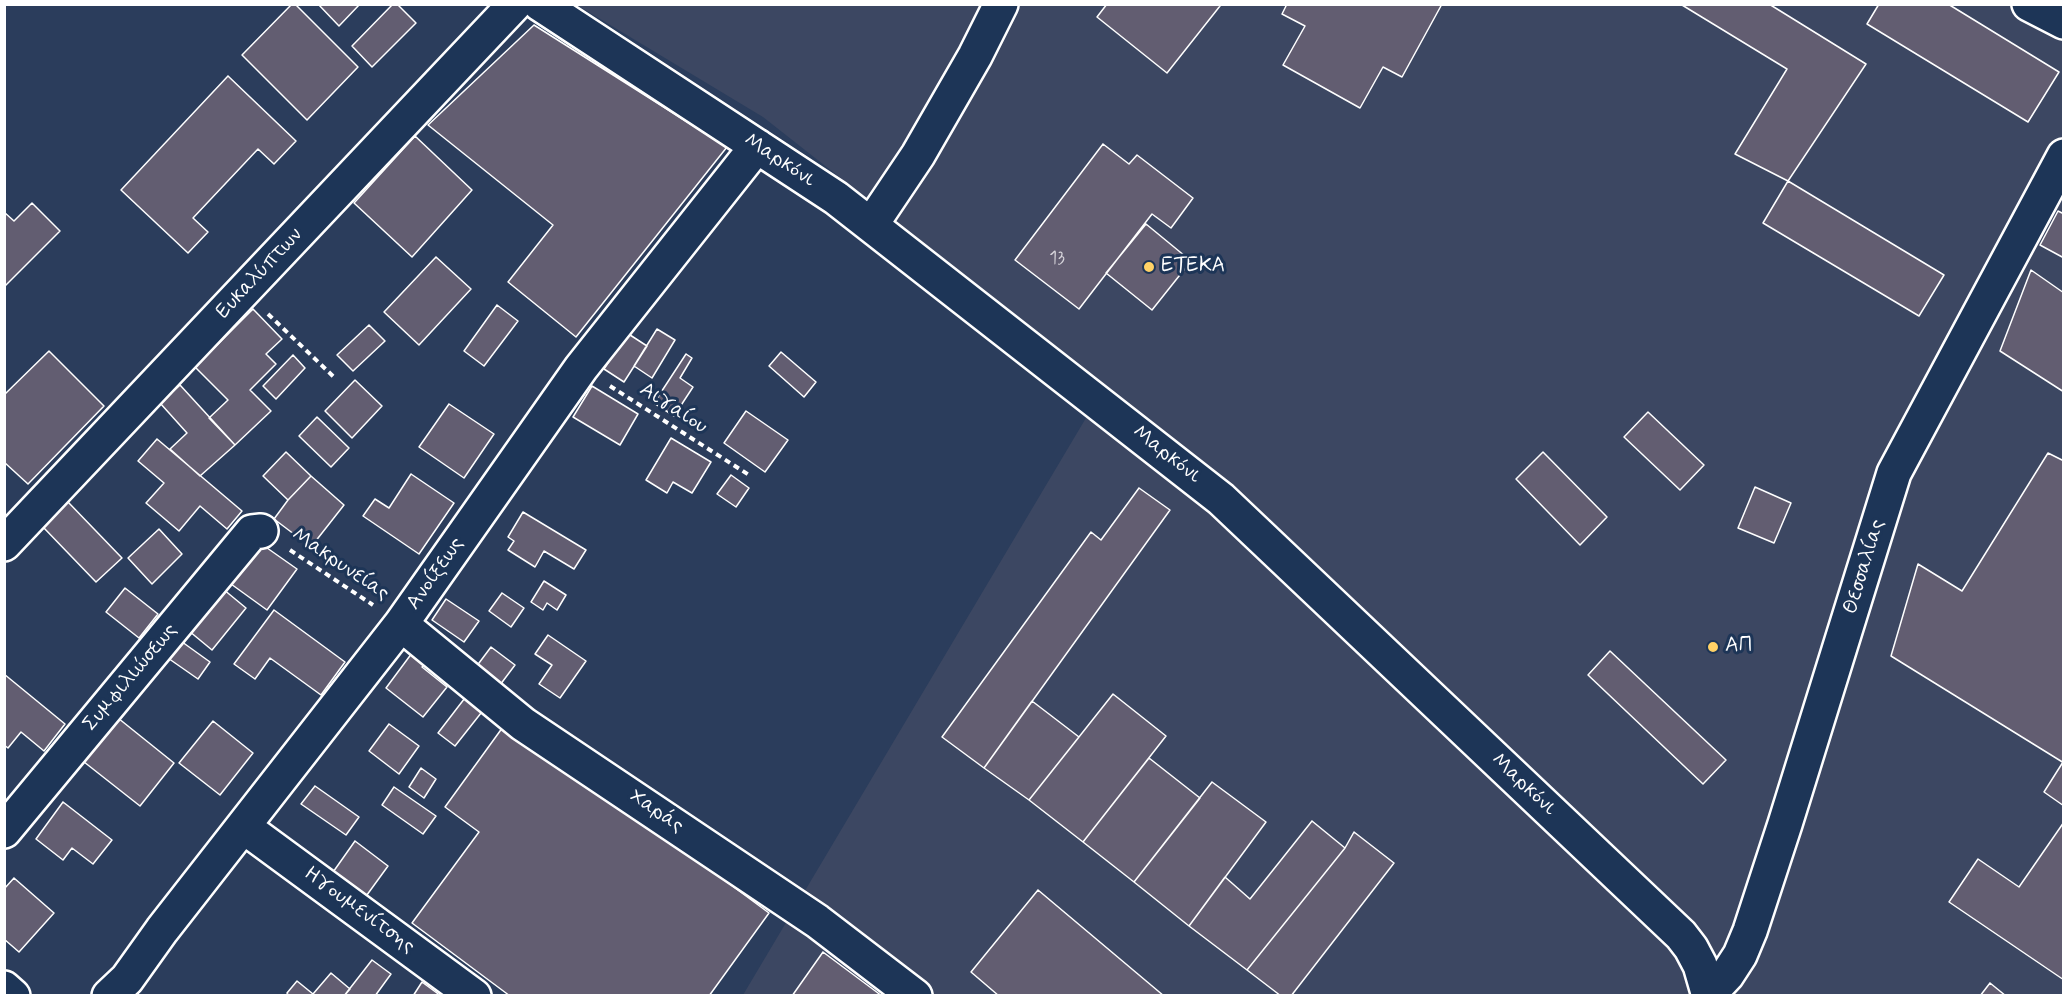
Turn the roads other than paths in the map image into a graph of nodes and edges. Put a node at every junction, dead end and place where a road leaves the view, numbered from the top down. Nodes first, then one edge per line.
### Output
1 (515, 4) edge
2 (540, 4) edge
3 (1001, 4) edge
4 (2029, 4) edge
5 (2064, 22) edge
6 (757, 146) junction
7 (2064, 156) edge
8 (871, 225) junction
9 (261, 531) road end
10 (4, 544) edge
11 (401, 624) junction
12 (244, 828) junction
13 (4, 831) edge
14 (4, 988) edge
15 (128, 990) edge
16 (1709, 995) edge
17 (13, 996) edge
18 (474, 996) edge
19 (915, 996) edge

1 - 10 street, Ευκαλύπτων
2 - 6 street, Μαρκόνι
3 - 8 street
4 - 5 street
6 - 8 street, Μαρκόνι
6 - 11 street, Ανοίξεως
7 - 16 street, Θεσσαλίας
8 - 16 street, Μαρκόνι
9 - 13 street, Συμφιλιώσεως
11 - 12 street, Ανοίξεως
11 - 19 street, Χαράς
12 - 15 street, Ανοίξεως
12 - 18 street, Ηγουμενίτσης
14 - 17 street

